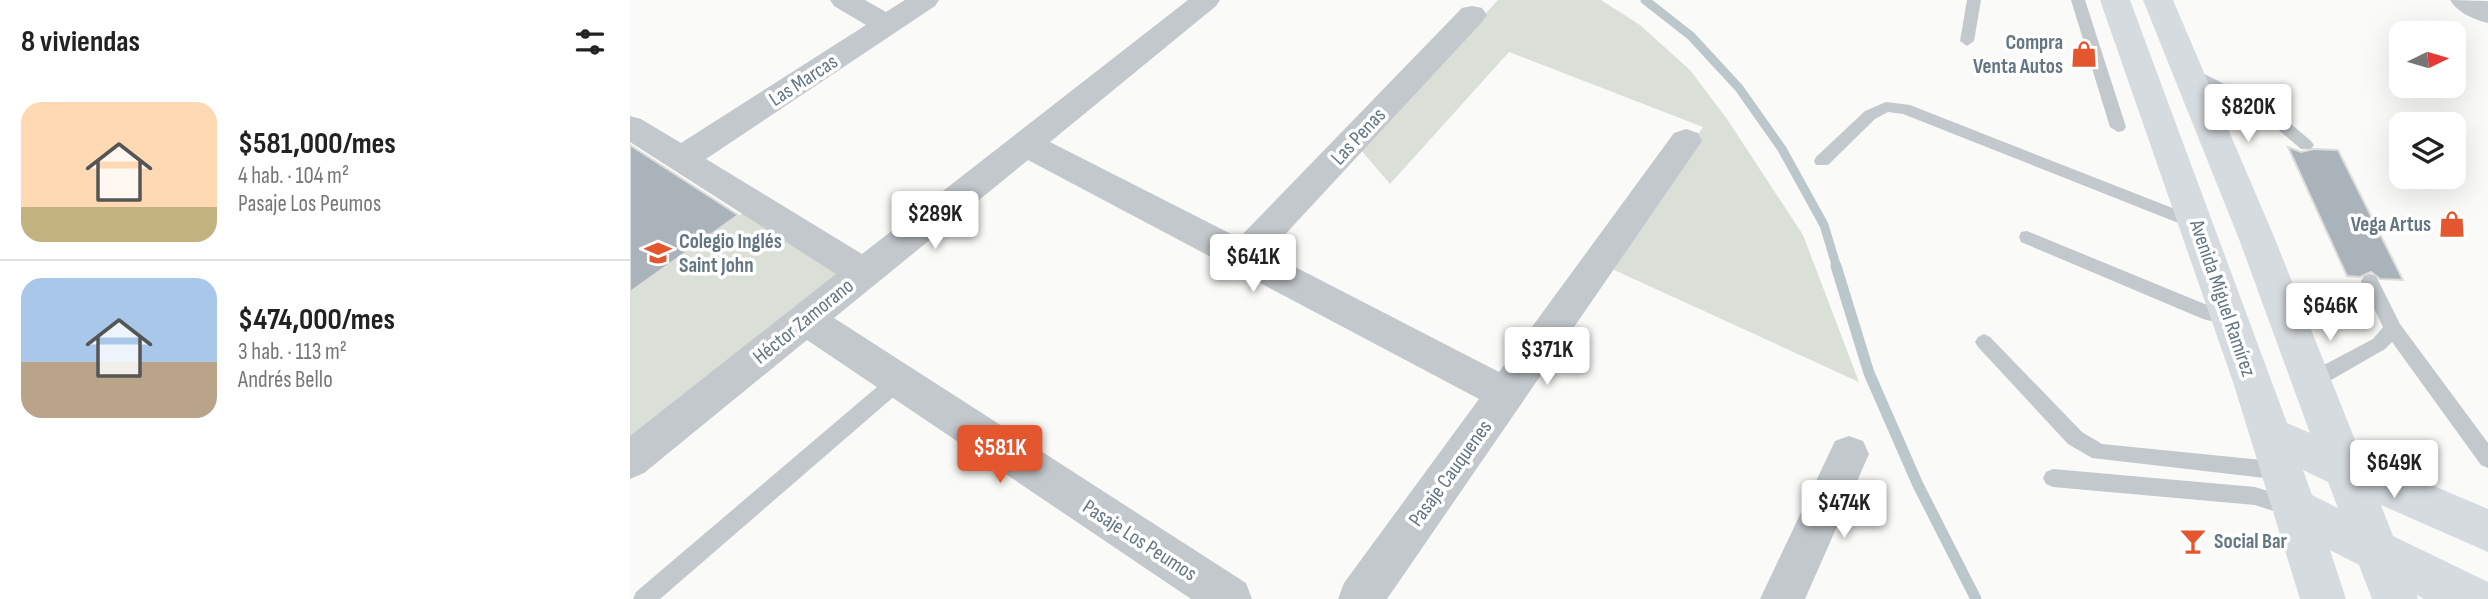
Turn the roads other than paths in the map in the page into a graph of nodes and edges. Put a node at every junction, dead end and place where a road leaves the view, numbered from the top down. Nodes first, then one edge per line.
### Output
1 (844, 0) edge
2 (925, 0) edge
3 (1974, 0) edge
4 (2078, 0) edge
5 (2115, 0) edge
6 (2158, 0) edge
7 (2464, 0) edge
8 (1188, 4) edge
9 (2488, 14) edge
10 (1472, 15) dead end
11 (887, 25) junction
12 (1967, 41) dead end
13 (2188, 71) junction
14 (630, 127) edge
15 (2118, 127) dead end
16 (1686, 141) dead end
17 (1026, 144) junction
18 (2306, 145) dead end
19 (682, 159) junction
20 (1822, 161) dead end
21 (2197, 224) junction
22 (2027, 237) dead end
23 (1243, 257) junction
24 (863, 273) junction
25 (2370, 281) dead end
26 (2230, 318) junction
27 (805, 319) junction
28 (2393, 329) junction
29 (1984, 342) dead end
30 (898, 381) junction
31 (2312, 381) junction
32 (1506, 394) junction
33 (1849, 454) dead end
34 (2488, 459) edge
35 (630, 460) edge
36 (2347, 469) junction
37 (2283, 472) junction
38 (2053, 478) dead end
39 (2488, 531) edge
40 (2379, 554) junction
41 (644, 599) edge
42 (1230, 599) edge
43 (1360, 599) edge
44 (1782, 599) edge
45 (2323, 599) edge
46 (2395, 599) edge
47 (2472, 599) edge

1 - 11 street
2 - 11 street, Las Marcas
3 - 12 lane
4 - 15 lane
5 - 21 main road, Avenida Miguel Ramírez
6 - 13 main road
7 - 9 street
8 - 17 street, Héctor Zamorano
10 - 23 street, Las Penas
11 - 19 street, Las Marcas
13 - 18 lane
13 - 31 main road
14 - 19 street
16 - 32 street, Pasaje Cauquenes
17 - 23 street
17 - 24 street, Héctor Zamorano
19 - 24 street
20 - 21 lane
21 - 26 main road, Avenida Miguel Ramírez
22 - 26 lane
23 - 32 street
24 - 27 street, Héctor Zamorano
25 - 28 lane
26 - 37 main road, Avenida Miguel Ramírez
27 - 30 street, Pasaje Los Peumos
27 - 35 street, Héctor Zamorano
28 - 31 lane
28 - 34 lane
29 - 37 lane
30 - 41 lane
30 - 42 street, Pasaje Los Peumos
31 - 36 main road
32 - 43 street, Pasaje Cauquenes
33 - 44 street
36 - 37 main road
36 - 39 main road
36 - 40 main road
37 - 38 lane
37 - 40 main road
37 - 45 main road, Avenida Miguel Ramírez
40 - 46 main road
40 - 47 main road

